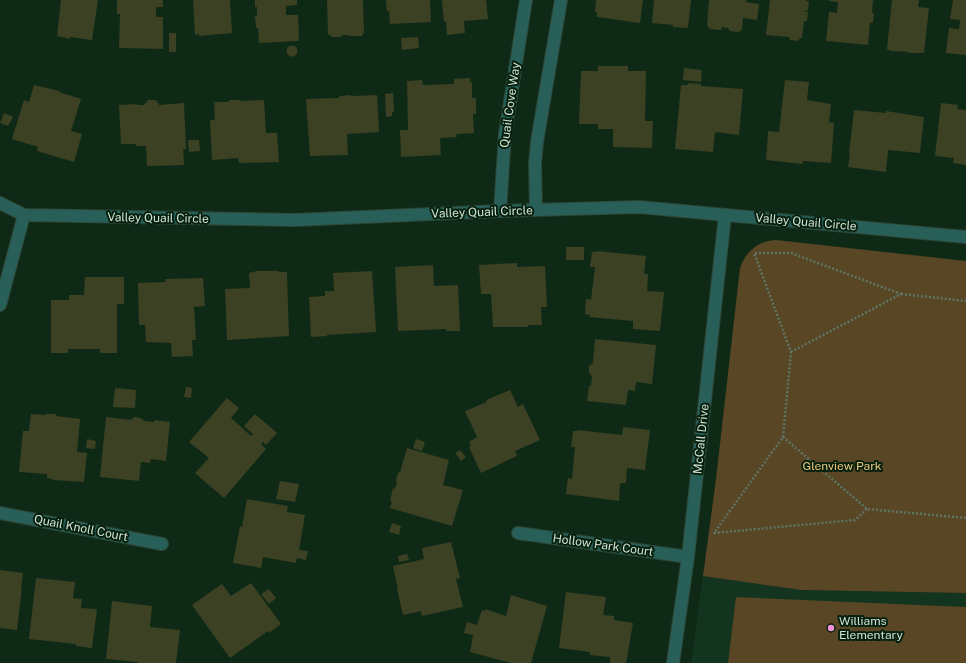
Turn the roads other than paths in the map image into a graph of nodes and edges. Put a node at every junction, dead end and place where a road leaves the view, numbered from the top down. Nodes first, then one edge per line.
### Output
1 (526, 0) edge
2 (561, 0) edge
3 (0, 203) edge
4 (536, 210) junction
5 (500, 211) junction
6 (24, 215) junction
7 (725, 215) junction
8 (966, 237) edge
9 (0, 305) edge
10 (0, 513) edge
11 (518, 532) dead end
12 (162, 544) dead end
13 (688, 556) junction
14 (673, 663) edge

1 - 5 street, Quail Cove Way
2 - 4 street
3 - 6 street, Valley Quail Circle
4 - 5 street, Valley Quail Circle
4 - 7 street, Valley Quail Circle
5 - 6 street, Valley Quail Circle
6 - 9 street
7 - 8 street, Valley Quail Circle
7 - 13 street, McCall Drive
10 - 12 street, Quail Knoll Court
11 - 13 street, Hollow Park Court
13 - 14 street, McCall Drive

